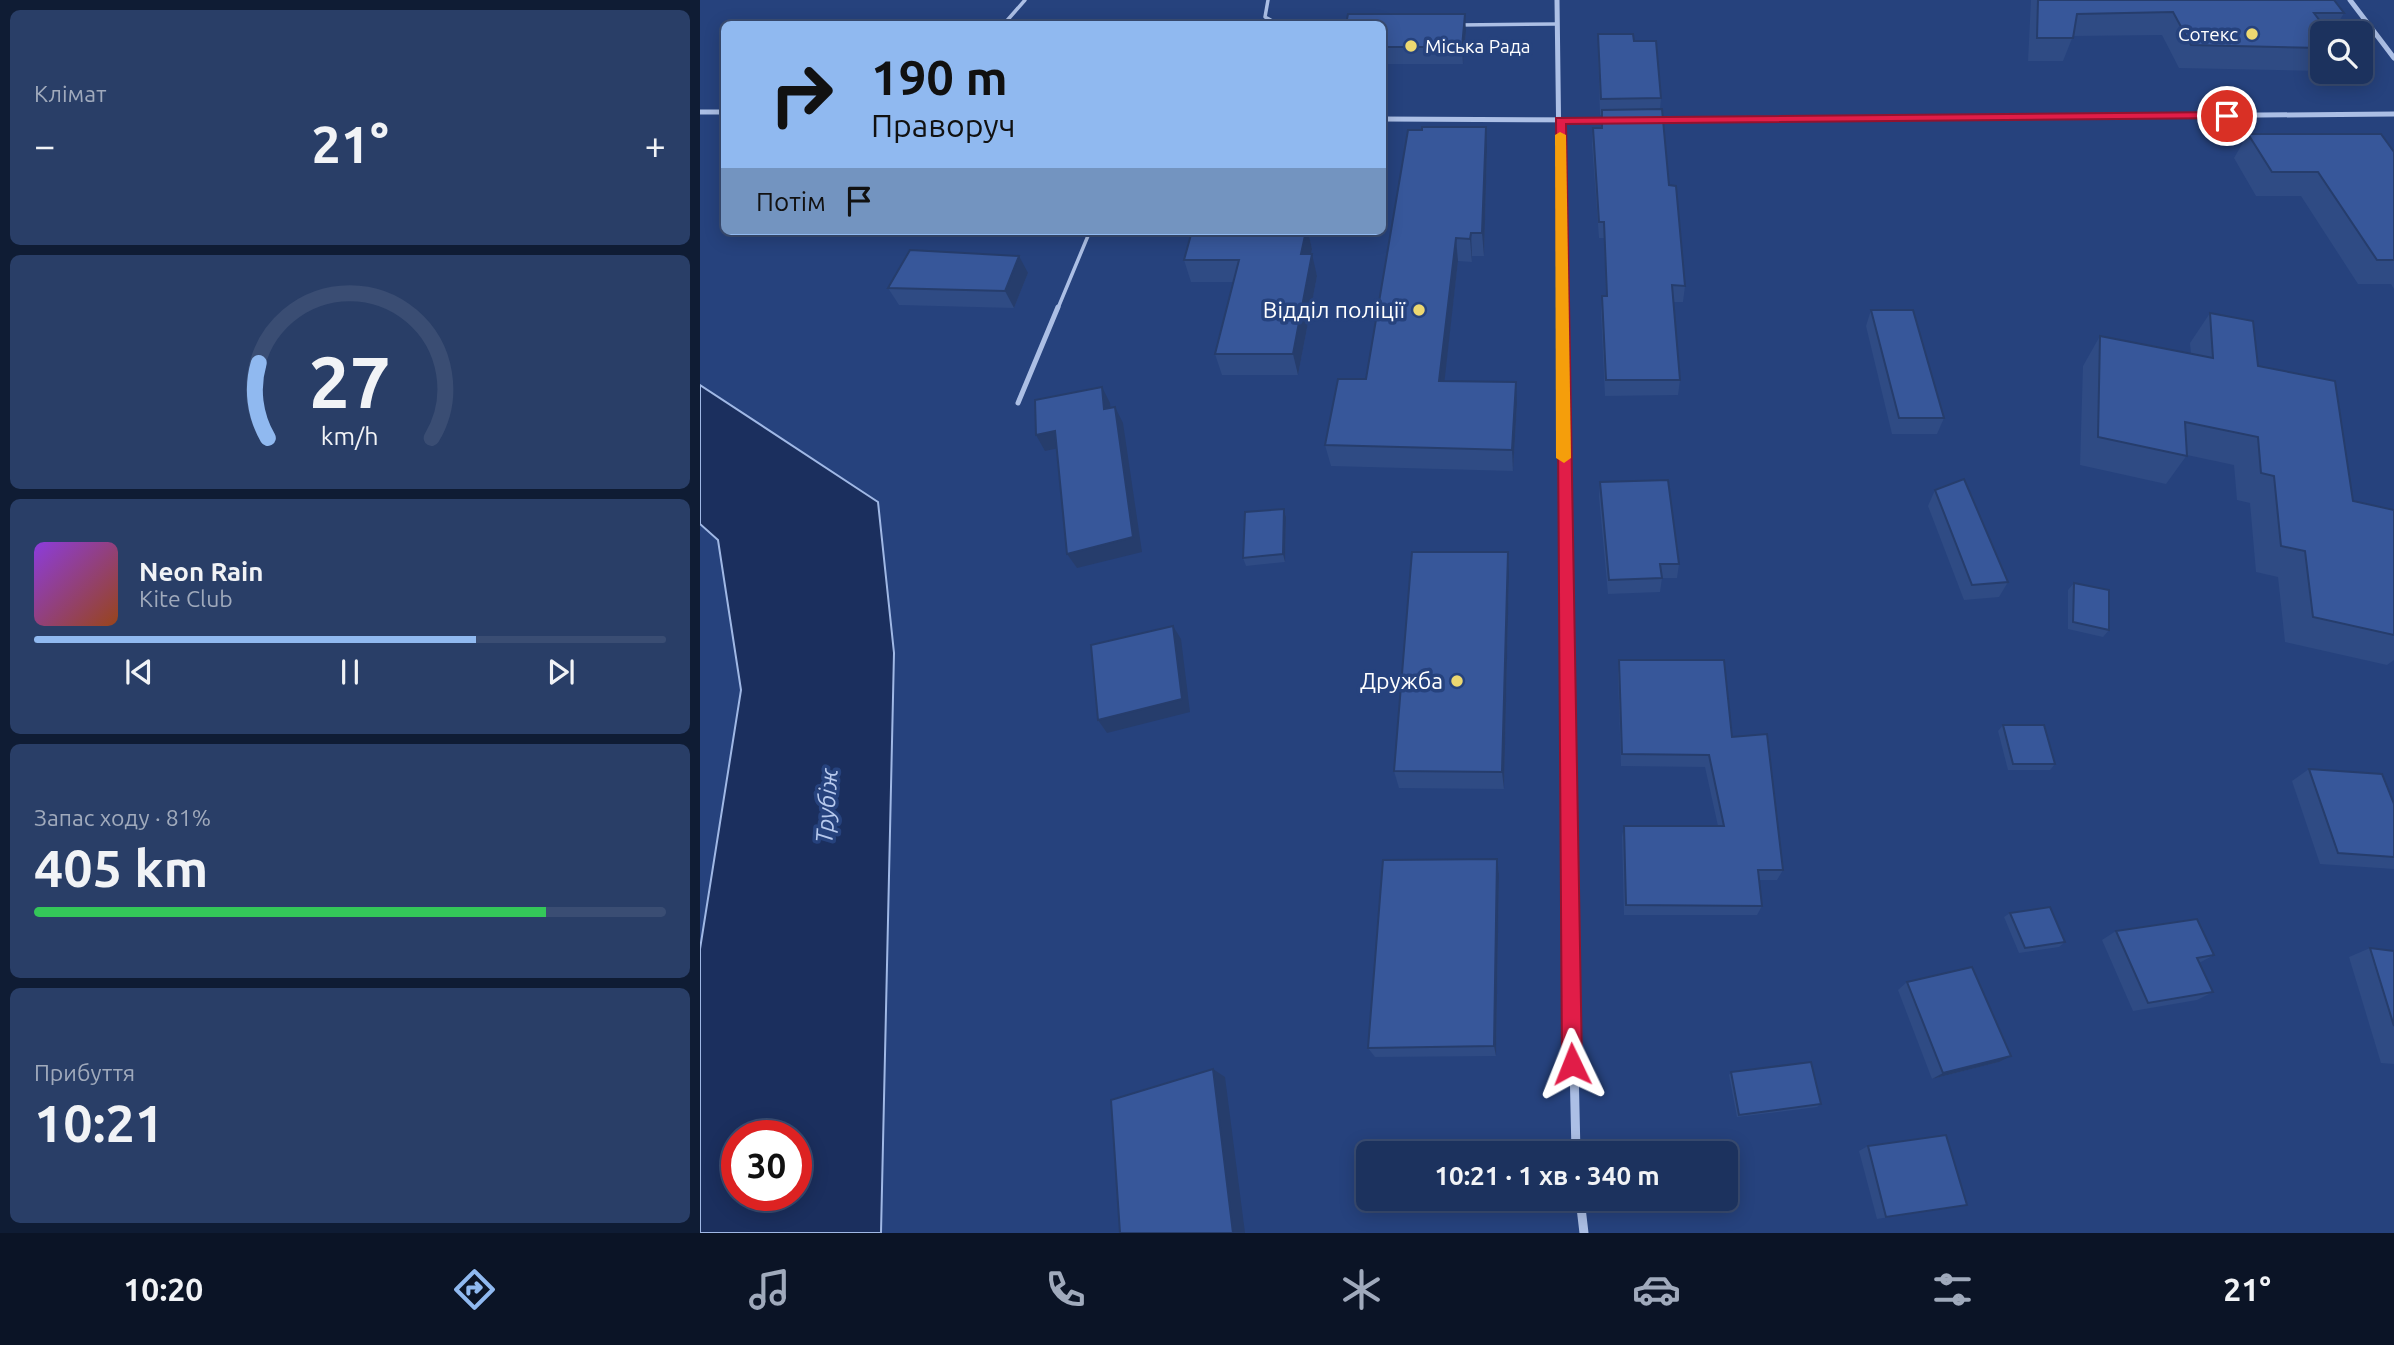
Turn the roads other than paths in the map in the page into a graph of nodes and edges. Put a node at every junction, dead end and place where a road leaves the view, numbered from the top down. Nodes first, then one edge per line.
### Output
1 (1025, 0) edge
2 (1268, 0) edge
3 (1557, 0) edge
4 (2350, 0) edge
5 (1007, 21) edge
6 (1272, 21) edge
7 (1557, 24) junction
8 (1450, 25) edge
9 (2394, 58) edge
10 (700, 112) edge
11 (721, 112) edge
12 (2394, 114) edge
13 (1386, 119) edge
14 (1616, 120) edge
15 (1643, 120) edge
16 (1560, 121) junction
17 (1088, 235) edge
18 (1018, 403) dead end
19 (1576, 1141) edge
20 (1581, 1211) edge
21 (1584, 1233) edge

1 - 5 lane
2 - 6 lane
3 - 7 street
4 - 9 street
7 - 8 lane
7 - 16 street
10 - 11 street
12 - 15 street
13 - 16 street
14 - 16 street
16 - 19 street
17 - 18 lane
20 - 21 street

